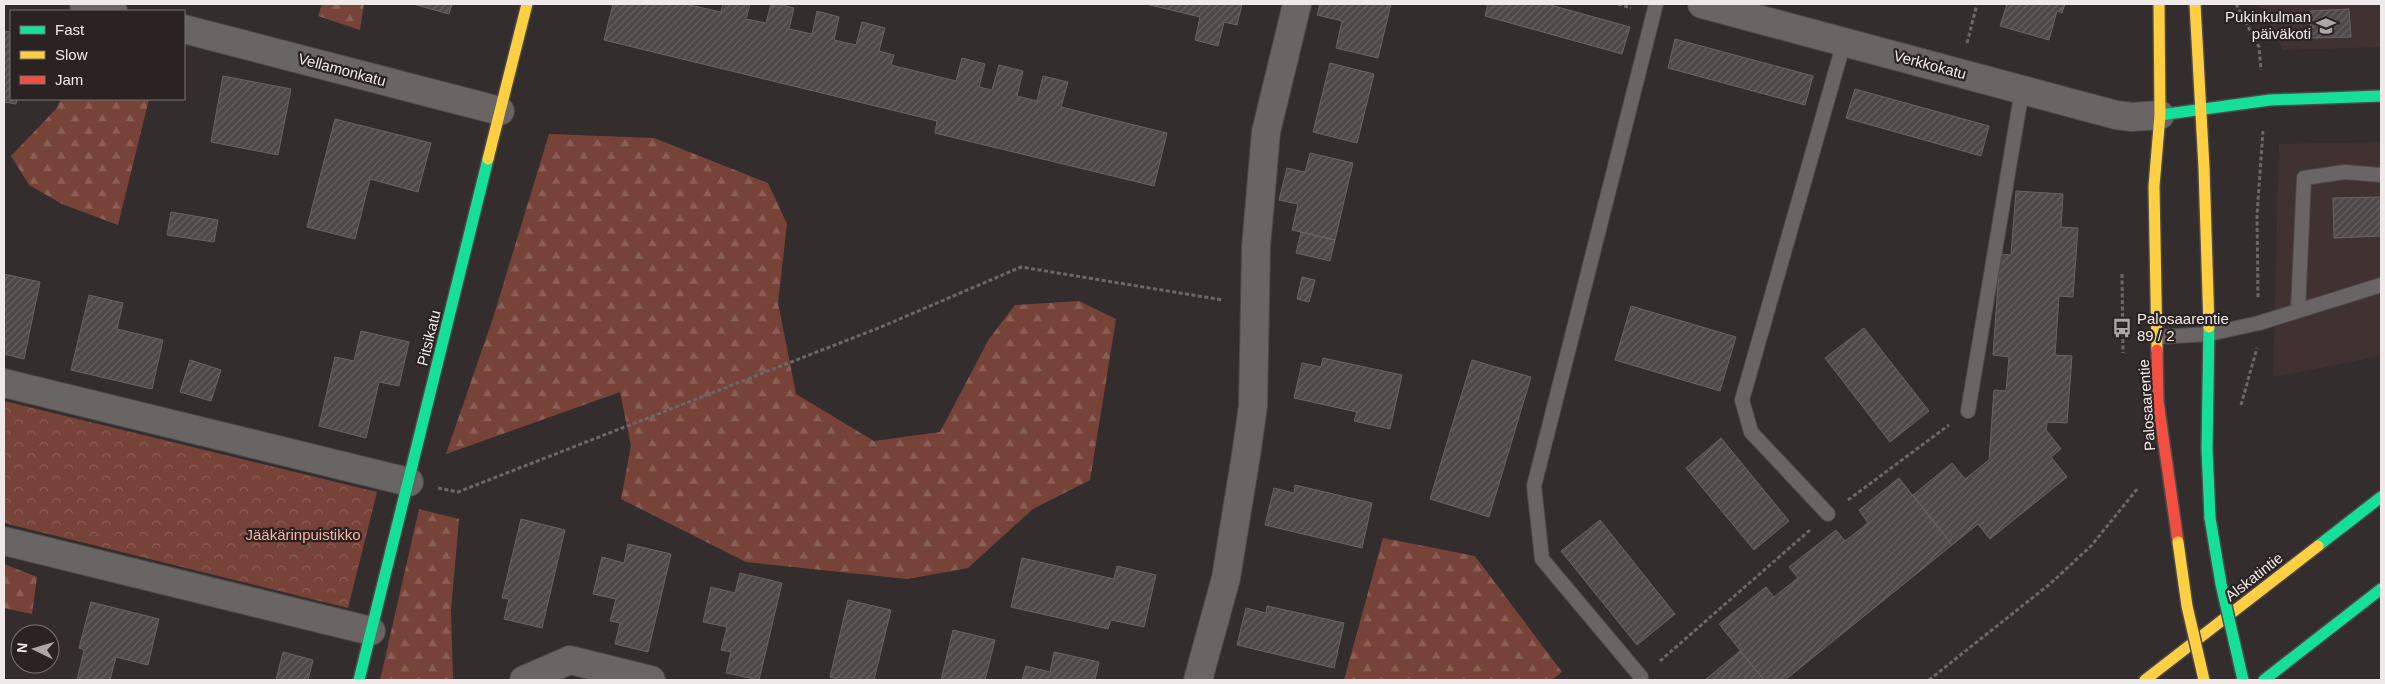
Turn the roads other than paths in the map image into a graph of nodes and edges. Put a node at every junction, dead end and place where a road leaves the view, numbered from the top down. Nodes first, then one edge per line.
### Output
1 (84, 4) edge
2 (527, 4) edge
3 (1297, 4) edge
4 (1656, 4) edge
5 (1702, 4) edge
6 (2159, 4) edge
7 (2196, 4) edge
8 (109, 10) edge
9 (185, 29) edge
10 (1844, 42) junction
11 (2022, 90) junction
12 (2381, 96) edge
13 (2201, 107) junction
14 (500, 111) junction
15 (2160, 115) junction
16 (2381, 175) edge
17 (2381, 285) edge
18 (2298, 310) junction
19 (2209, 334) junction
20 (2158, 337) junction
21 (4, 382) edge
22 (1968, 412) road end
23 (408, 482) junction
24 (2381, 497) edge
25 (1828, 514) road end
26 (4, 541) edge
27 (2381, 589) edge
28 (371, 631) junction
29 (1641, 677) road end
30 (359, 680) edge
31 (524, 680) edge
32 (651, 680) edge
33 (1198, 680) edge
34 (2145, 680) edge
35 (2204, 680) edge
36 (2243, 680) edge
37 (2264, 680) edge

1 - 8 street
2 - 14 main road, Pitsikatu
3 - 33 street
4 - 29 lane
5 - 10 street, Verkkokatu
6 - 15 main road, Palosaarentie
7 - 13 main road
9 - 14 street, Vellamonkatu
10 - 11 street, Verkkokatu
10 - 25 lane
11 - 15 street, Verkkokatu
11 - 22 lane
12 - 13 main road
13 - 15 main road
13 - 19 main road
14 - 23 main road, Pitsikatu
15 - 20 main road, Palosaarentie
16 - 18 lane
17 - 18 lane
18 - 19 lane
19 - 20 lane
19 - 36 main road, bridge
20 - 35 main road, Palosaarentie, bridge
21 - 23 street
23 - 28 main road, Pitsikatu
24 - 34 main road, Alskatintie
26 - 28 street
27 - 37 main road
28 - 30 main road, Pitsikatu
31 - 32 street

